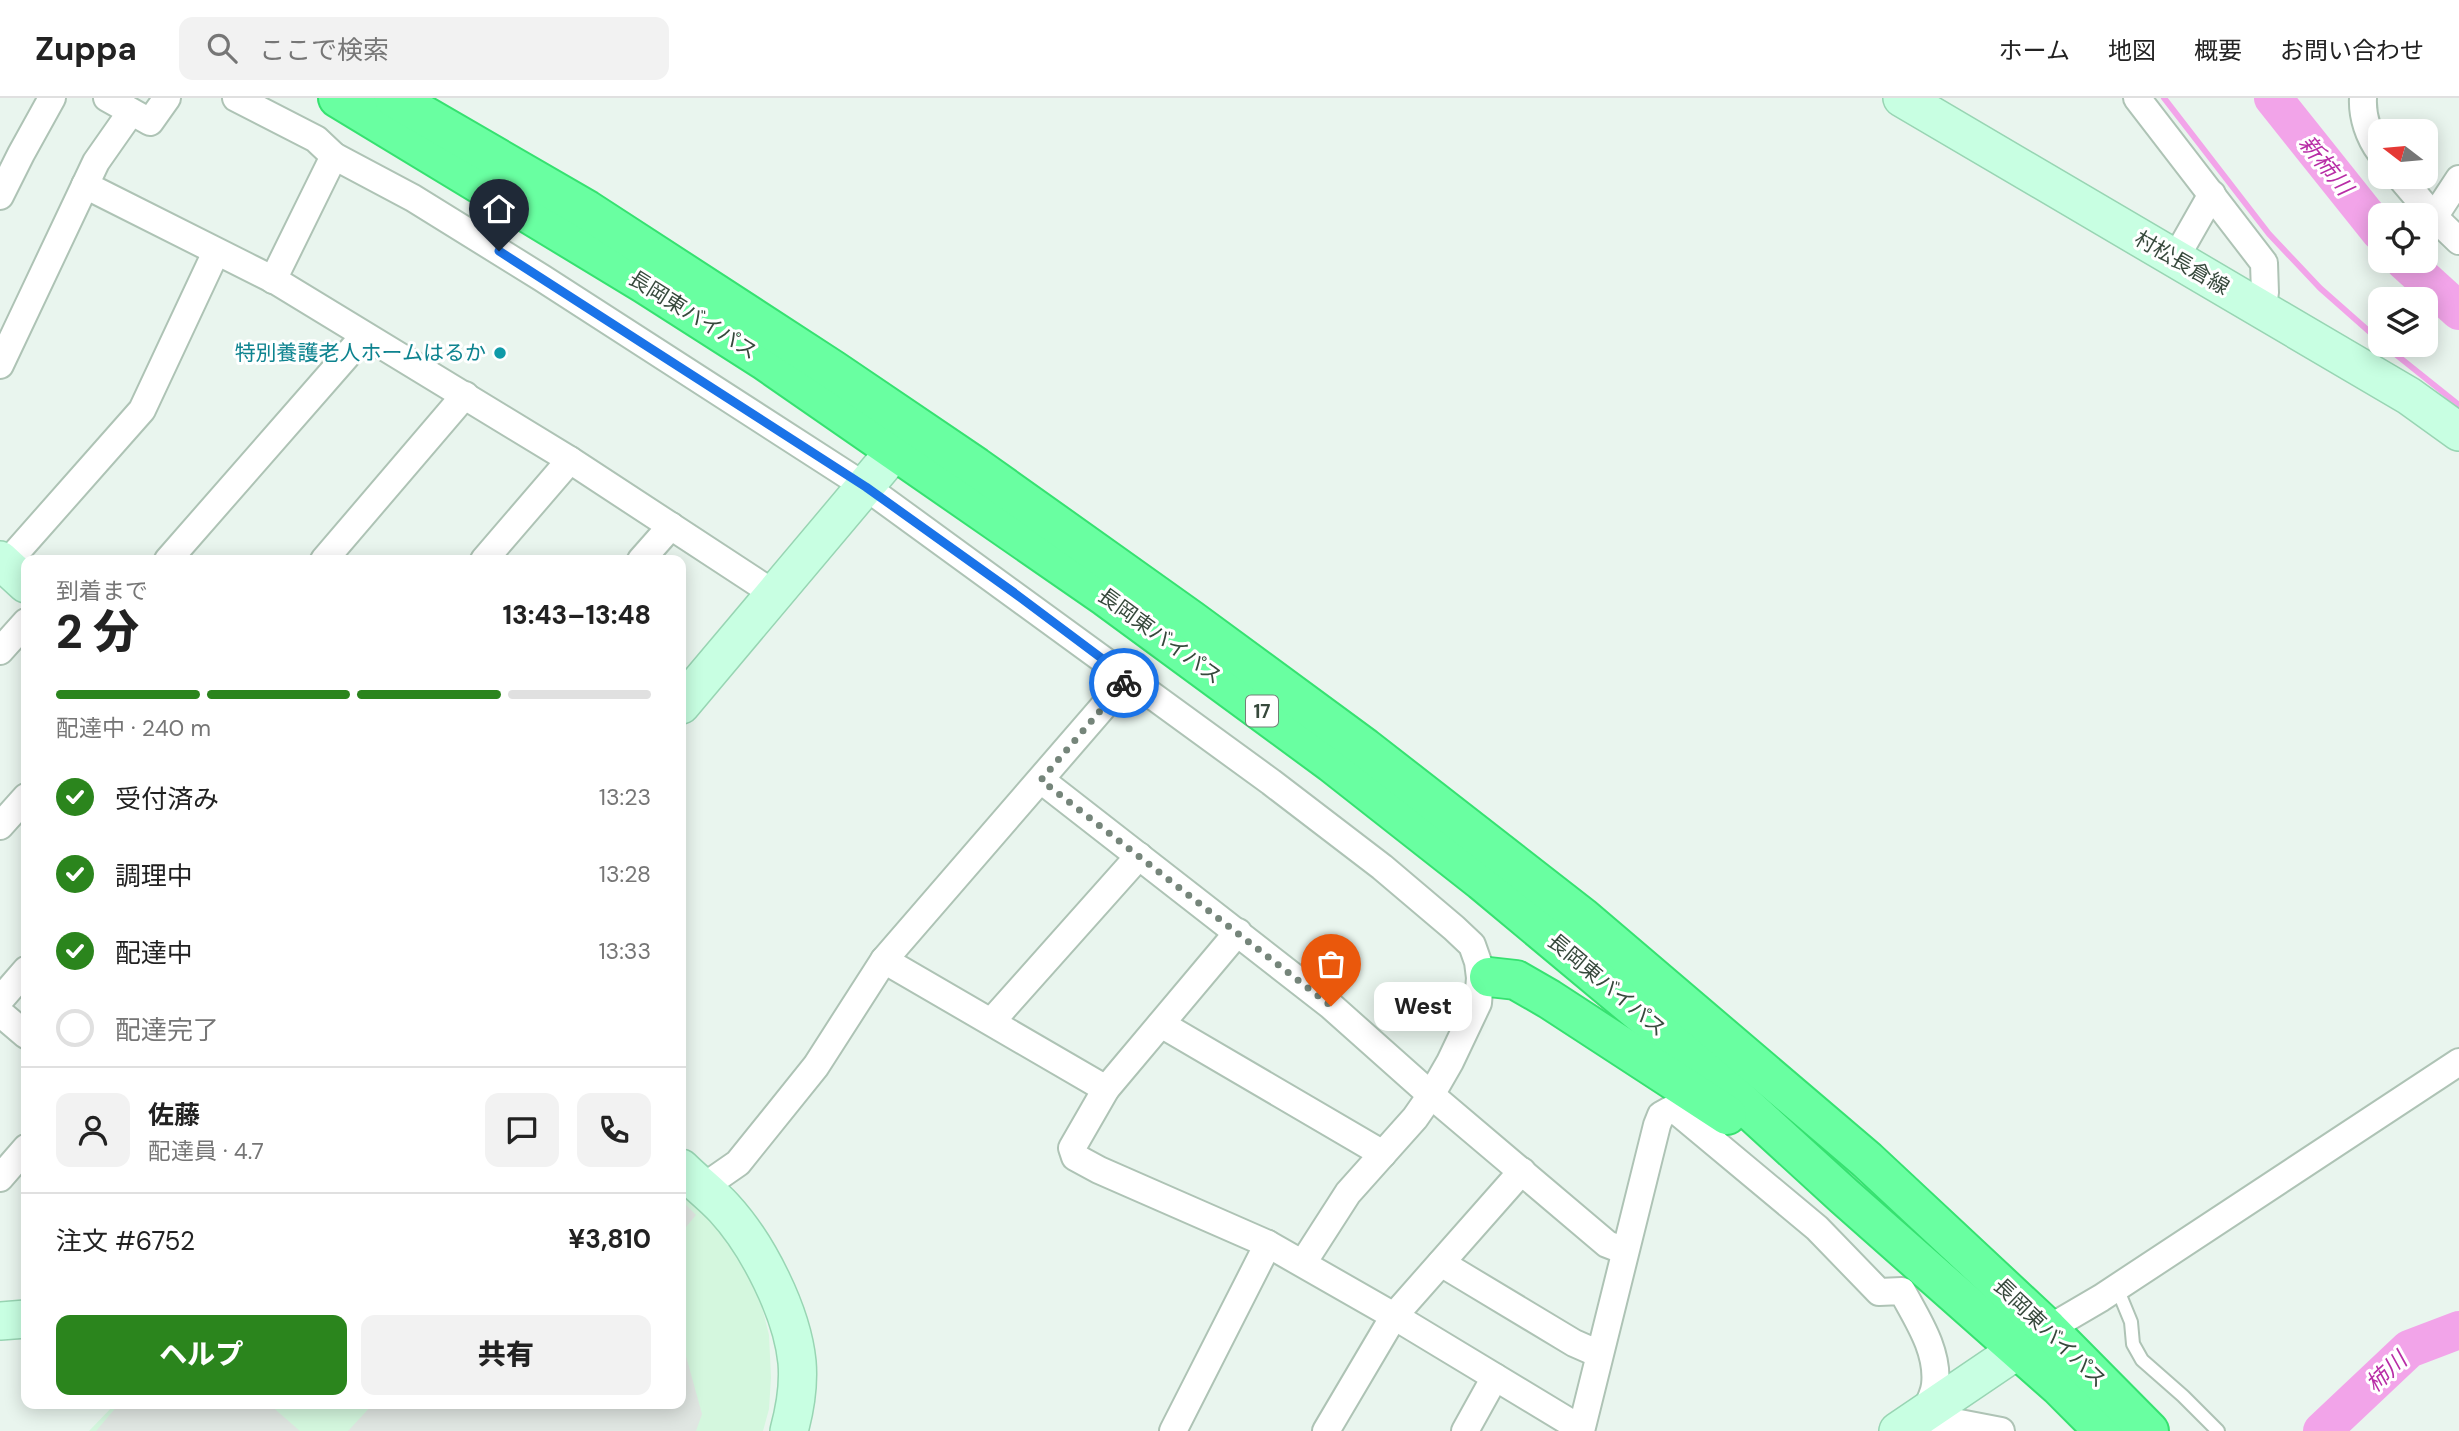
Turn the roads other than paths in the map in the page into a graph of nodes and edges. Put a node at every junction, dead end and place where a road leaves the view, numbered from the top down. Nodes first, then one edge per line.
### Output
1 (52, 98) edge
2 (107, 98) edge
3 (167, 98) edge
4 (236, 98) edge
5 (338, 98) edge
6 (394, 98) edge
7 (421, 98) edge
8 (1902, 98) edge
9 (2137, 98) edge
10 (2363, 98) edge
11 (131, 112) junction
12 (2368, 129) edge
13 (334, 156) junction
14 (2459, 178) edge
15 (85, 185) junction
16 (2410, 189) edge
17 (2212, 194) junction
18 (0, 197) edge
19 (2422, 203) edge
20 (587, 210) junction
21 (2438, 211) edge
22 (2438, 221) edge
23 (2459, 241) edge
24 (216, 252) junction
25 (2175, 259) junction
26 (273, 279) junction
27 (2257, 305) junction
28 (364, 336) junction
29 (0, 365) edge
30 (465, 395) junction
31 (2459, 432) edge
32 (570, 460) junction
33 (874, 476) junction
34 (671, 526) junction
35 (22, 555) edge
36 (172, 555) edge
37 (328, 555) edge
38 (488, 555) edge
39 (645, 555) edge
40 (776, 595) junction
41 (21, 628) edge
42 (0, 652) edge
43 (1128, 678) junction
44 (686, 699) edge
45 (1041, 780) junction
46 (21, 803) edge
47 (0, 826) edge
48 (1139, 856) junction
49 (1238, 932) junction
50 (884, 960) junction
51 (21, 976) edge
52 (1485, 977) junction
53 (0, 1000) edge
54 (0, 1013) edge
55 (992, 1021) junction
56 (1161, 1024) junction
57 (21, 1031) edge
58 (2459, 1062) edge
59 (1106, 1089) junction
60 (1431, 1095) junction
61 (21, 1154) edge
62 (1382, 1154) junction
63 (1522, 1171) junction
64 (0, 1178) edge
65 (691, 1178) edge
66 (1844, 1196) junction
67 (1268, 1244) junction
68 (1625, 1251) junction
69 (1303, 1263) junction
70 (1441, 1263) junction
71 (1943, 1283) junction
72 (2117, 1288) junction
73 (1902, 1291) junction
74 (1394, 1316) junction
75 (21, 1320) edge
76 (0, 1321) edge
77 (2033, 1340) junction
78 (1599, 1354) junction
79 (1495, 1377) junction
80 (1911, 1424) edge
81 (1581, 1430) edge
82 (789, 1431) edge
83 (1172, 1431) edge
84 (1326, 1431) edge
85 (1465, 1431) edge
86 (2001, 1431) edge
87 (2104, 1431) edge
88 (2150, 1431) edge
89 (2218, 1431) edge

1 - 18 street
2 - 11 street
3 - 11 street
4 - 13 street
5 - 66 highway, 長岡東バイパス / 17
6 - 20 highway, 長岡東バイパス / 17
7 - 20 highway
8 - 25 main road, 村松長倉線
9 - 17 street
10 - 12 street
11 - 15 street
13 - 26 street
13 - 33 street
14 - 21 street
15 - 24 street
15 - 29 street
16 - 19 street
17 - 25 street
17 - 27 street
20 - 77 highway, 長岡東バイパス / 17
22 - 23 street
24 - 26 street
24 - 35 street
25 - 27 main road, 村松長倉線
26 - 28 street
27 - 31 main road, 村松長倉線
28 - 30 street
28 - 36 street
30 - 32 street
30 - 37 street
32 - 34 street
32 - 38 street
33 - 40 main road
33 - 43 street
34 - 39 street
34 - 40 street
40 - 44 main road
41 - 42 street
43 - 45 street
43 - 52 street
45 - 48 street
45 - 50 street
46 - 47 street
48 - 49 street
48 - 55 street
49 - 56 street
49 - 60 street
50 - 55 street
50 - 65 street
51 - 53 street
52 - 60 street
52 - 66 highway
54 - 57 street
55 - 59 street
56 - 59 street
56 - 62 street
58 - 72 street
59 - 67 street
60 - 62 street
60 - 63 street
61 - 64 street
62 - 69 street
63 - 68 street
63 - 70 street
65 - 82 main road
66 - 71 highway, 長岡東バイパス / 17
67 - 69 street
67 - 83 street
68 - 73 street
68 - 78 street
69 - 74 street
70 - 74 street
70 - 78 street
71 - 73 street
71 - 77 highway, 長岡東バイパス / 17
72 - 77 street
72 - 89 lane
73 - 80 street
74 - 79 street
74 - 84 street
75 - 76 main road
77 - 80 main road
77 - 87 highway, 長岡東バイパス / 17
77 - 88 highway, 長岡東バイパス / 17
78 - 81 street
79 - 81 street
79 - 85 street
80 - 86 street

